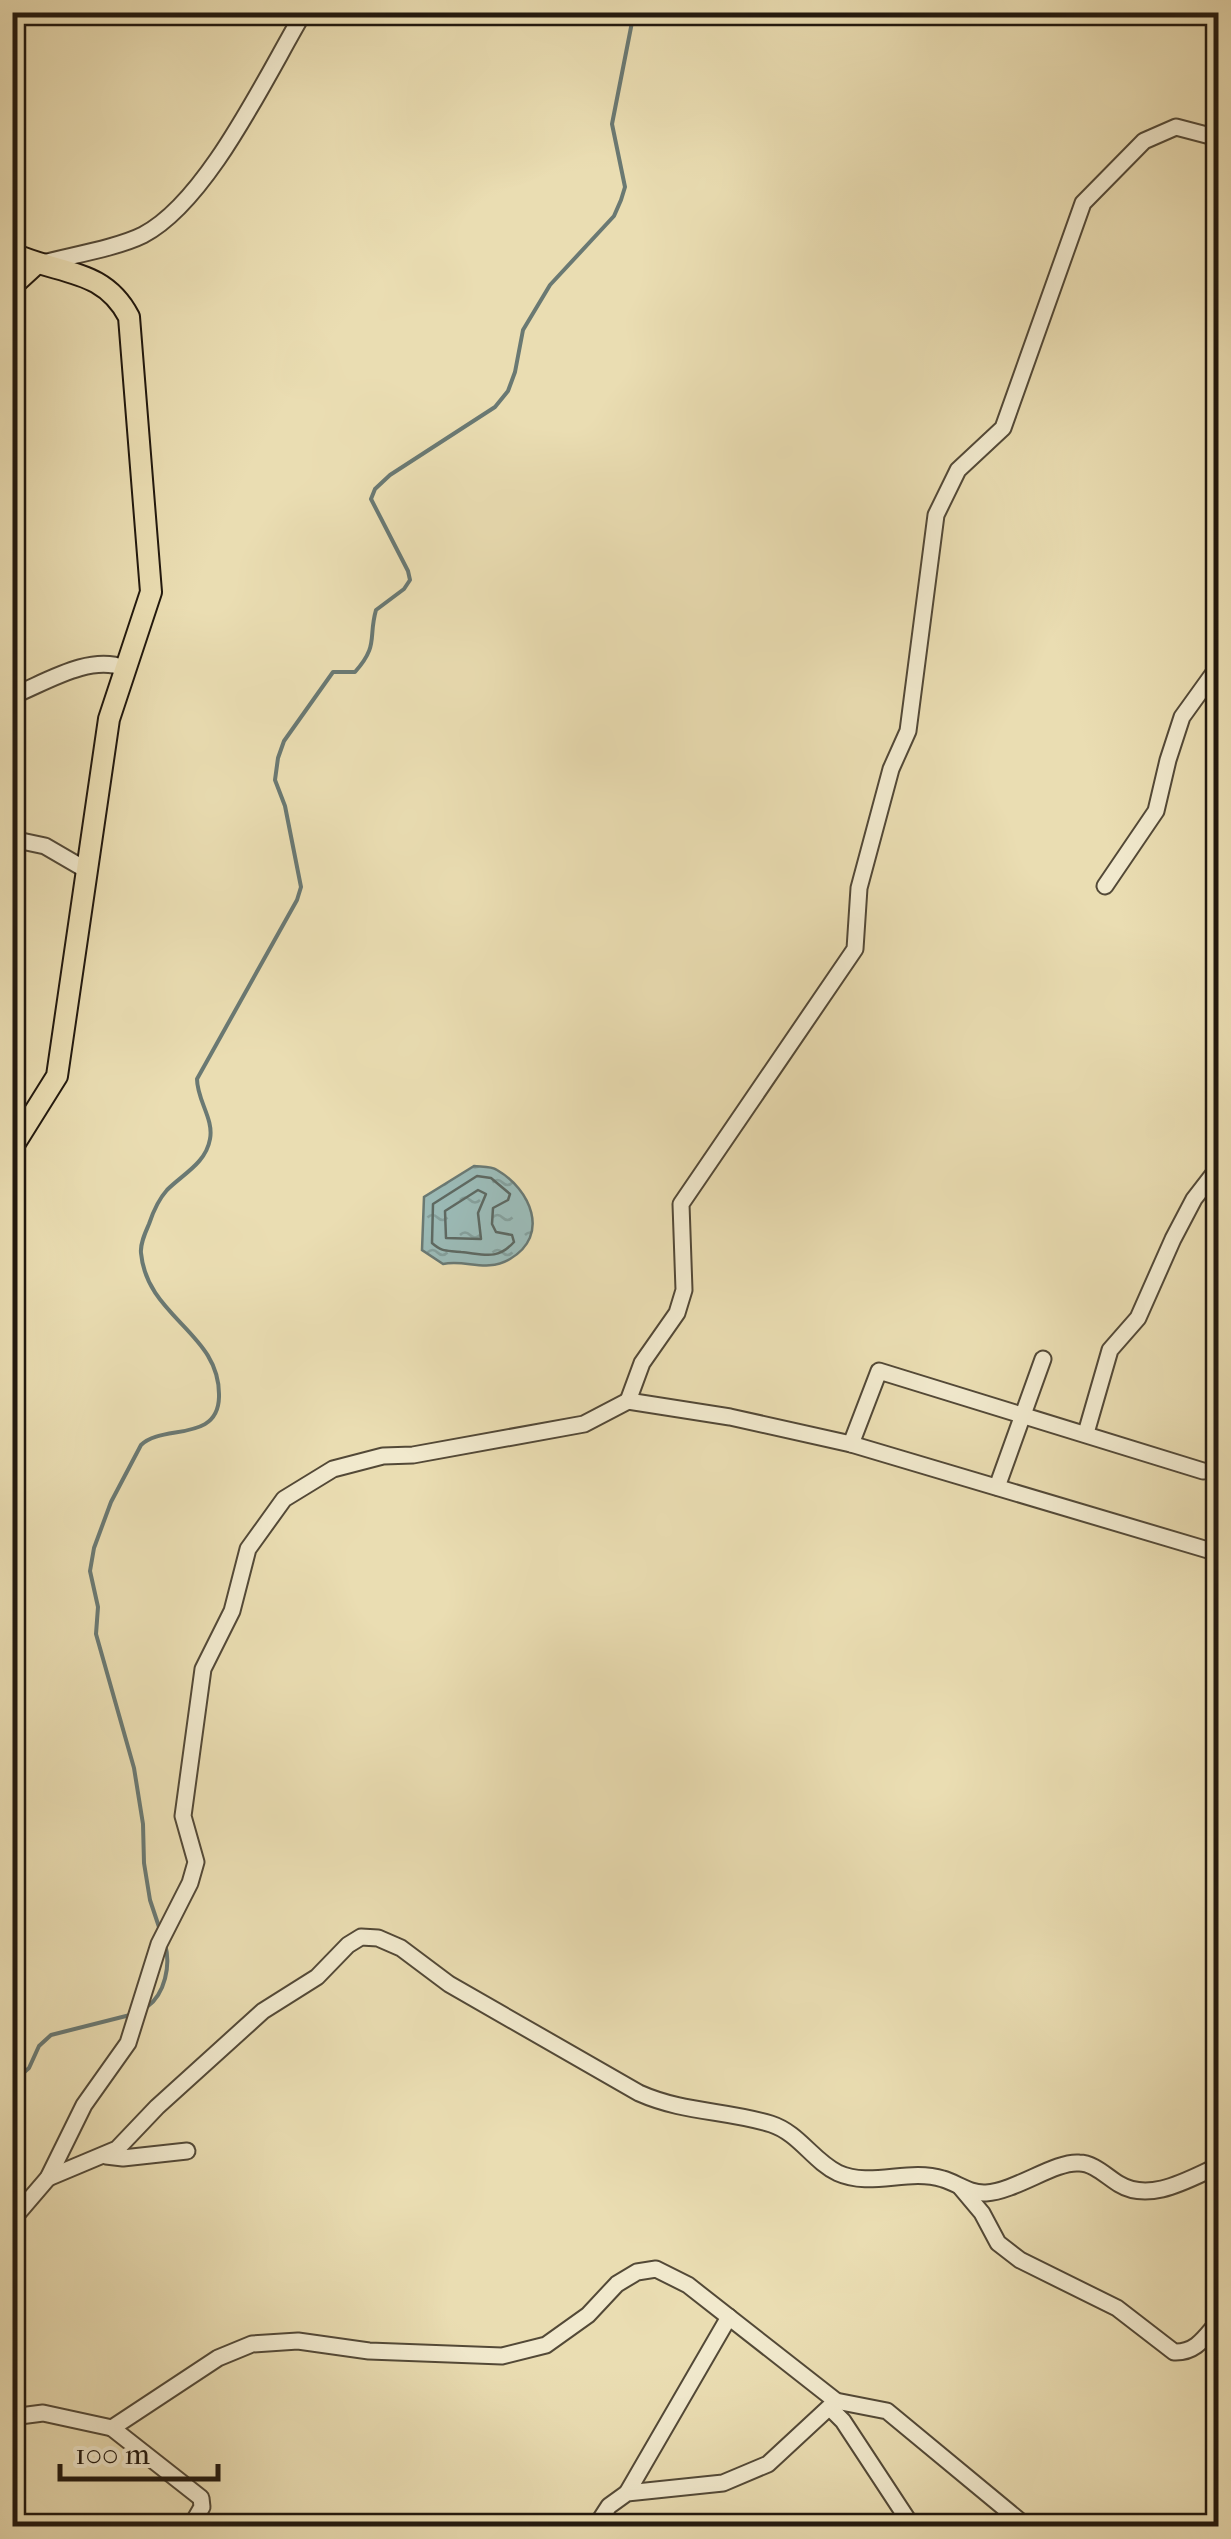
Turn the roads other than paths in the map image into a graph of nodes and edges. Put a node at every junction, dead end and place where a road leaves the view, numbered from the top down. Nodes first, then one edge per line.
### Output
1 (304, 12) edge
2 (1218, 138) edge
3 (12, 253) edge
4 (36, 264) junction
5 (12, 286) edge
6 (1218, 667) edge
7 (124, 668) junction
8 (12, 696) edge
9 (12, 839) edge
10 (88, 871) junction
11 (1104, 886) dead end
12 (12, 1148) edge
13 (1218, 1168) edge
14 (1043, 1359) dead end
15 (628, 1401) junction
16 (1022, 1416) junction
17 (1086, 1433) junction
18 (851, 1444) junction
19 (1204, 1471) dead end
20 (996, 1486) junction
21 (1218, 1553) edge
22 (187, 2151) dead end
23 (106, 2156) junction
24 (1218, 2166) edge
25 (48, 2178) junction
26 (12, 2183) edge
27 (961, 2188) junction
28 (22, 2205) junction
29 (12, 2220) edge
30 (729, 2317) junction
31 (1218, 2322) edge
32 (834, 2405) junction
33 (12, 2417) edge
34 (112, 2428) junction
35 (627, 2493) junction
36 (191, 2526) edge
37 (596, 2526) edge
38 (912, 2526) edge
39 (1026, 2526) edge

1 - 4 street
2 - 15 street
3 - 4 main road
4 - 5 main road
4 - 7 main road
6 - 11 street
7 - 8 street
7 - 10 main road
9 - 10 street
10 - 12 main road
13 - 17 street
14 - 16 street
15 - 18 street
15 - 25 street
16 - 17 street
16 - 18 street
16 - 20 street
17 - 19 street
18 - 20 street
20 - 21 street
22 - 23 street
23 - 25 street
23 - 27 street
24 - 27 street
25 - 28 street
26 - 28 street
27 - 31 street
28 - 29 street
30 - 32 street
30 - 34 street
30 - 35 street
32 - 35 street
32 - 38 street
32 - 39 street
33 - 34 street
34 - 36 street
35 - 37 street

